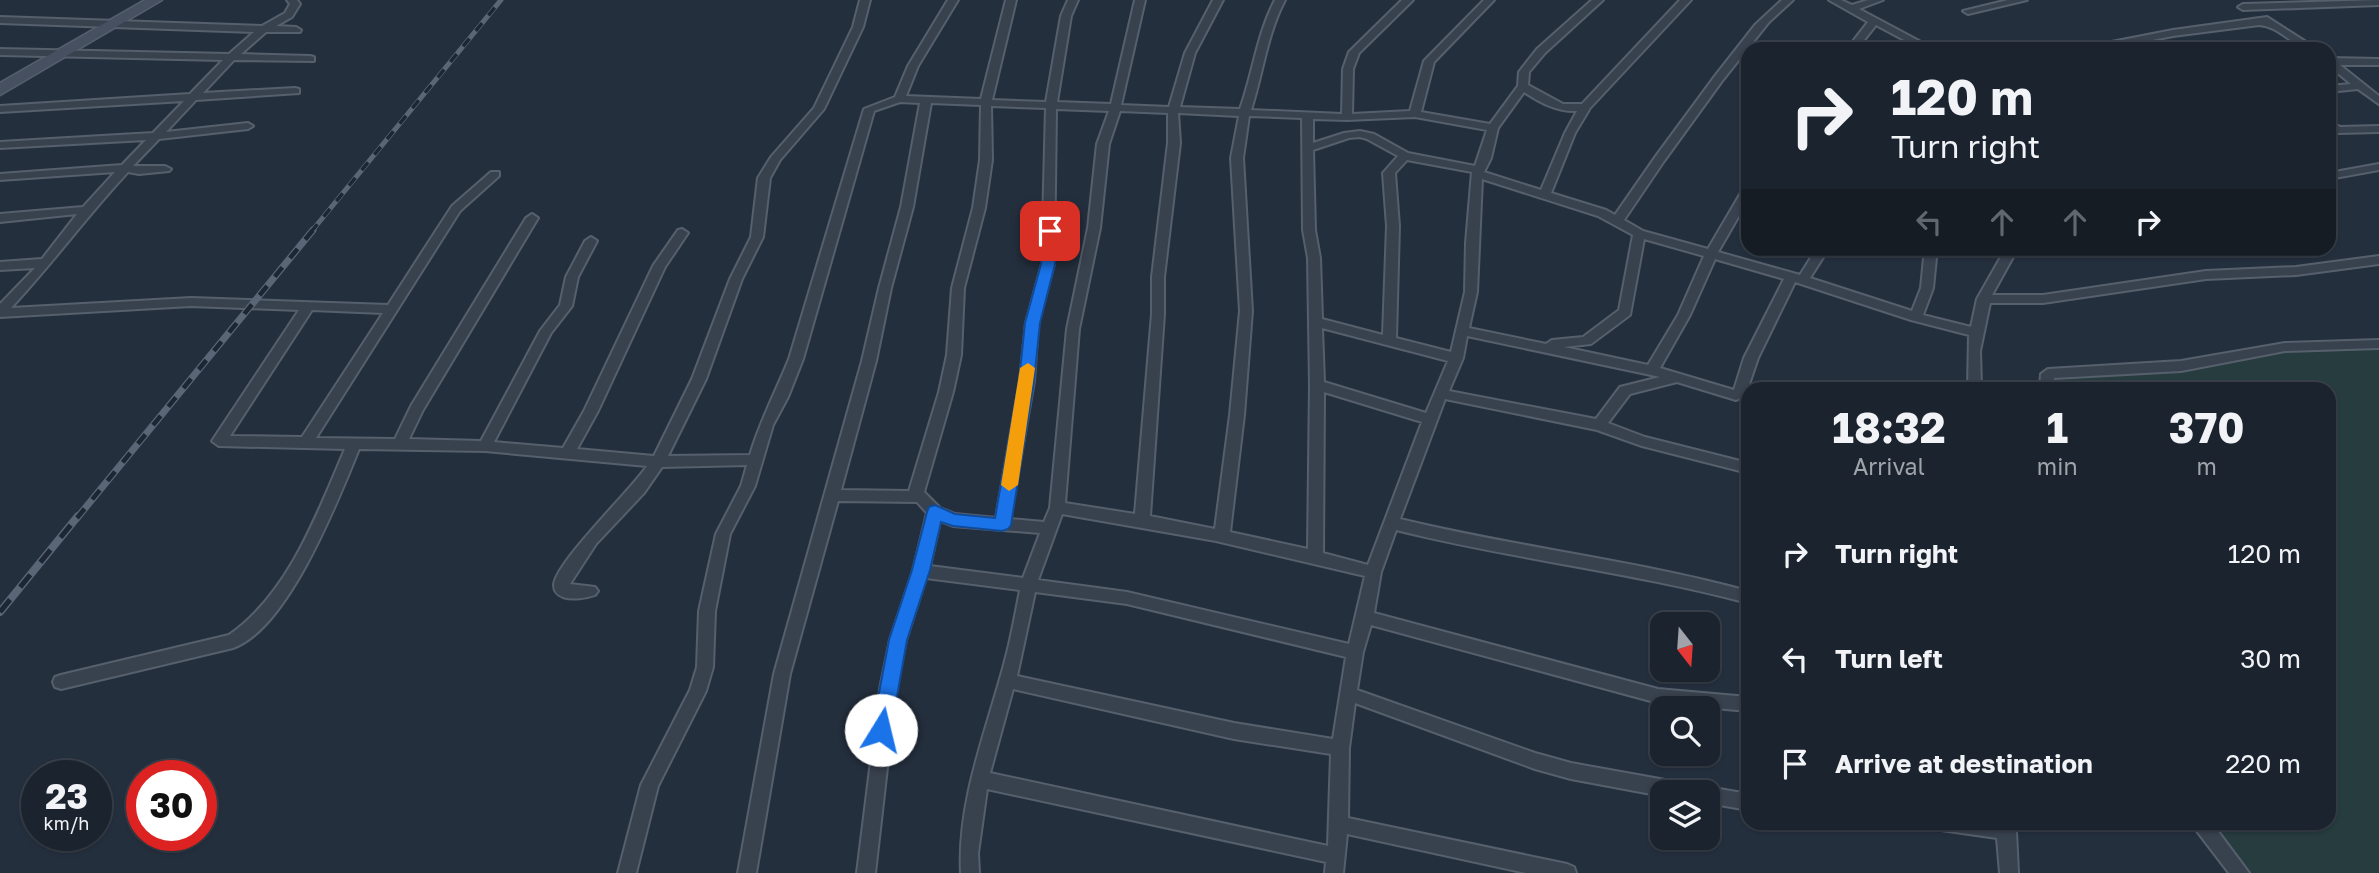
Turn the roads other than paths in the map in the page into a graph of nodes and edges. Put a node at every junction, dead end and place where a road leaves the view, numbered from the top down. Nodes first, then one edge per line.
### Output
1 (156, 0) edge
2 (292, 0) edge
3 (865, 0) edge
4 (953, 0) edge
5 (1011, 0) edge
6 (1073, 0) edge
7 (1140, 0) edge
8 (1218, 0) edge
9 (1280, 0) edge
10 (1408, 0) edge
11 (1489, 0) edge
12 (1598, 0) edge
13 (1686, 0) edge
14 (1788, 0) edge
15 (1834, 0) edge
16 (1878, 0) edge
17 (2022, 0) edge
18 (2232, 0) edge
19 (2379, 2) edge
20 (2243, 7) junction
21 (1850, 9) junction
22 (1968, 11) dead end
23 (0, 20) edge
24 (1873, 22) junction
25 (117, 23) junction
26 (2272, 23) junction
27 (296, 30) dead end
28 (260, 31) junction
29 (1748, 42) edge
30 (1857, 42) edge
31 (1914, 42) edge
32 (2127, 42) edge
33 (2301, 42) edge
34 (1741, 50) edge
35 (0, 52) edge
36 (57, 55) junction
37 (230, 59) junction
38 (310, 60) dead end
39 (2336, 62) edge
40 (2379, 62) edge
41 (2336, 68) edge
42 (4, 84) edge
43 (1523, 86) junction
44 (2360, 86) junction
45 (2336, 88) edge
46 (295, 91) dead end
47 (197, 96) junction
48 (899, 99) junction
49 (926, 100) junction
50 (2379, 101) edge
51 (986, 102) junction
52 (1051, 106) junction
53 (1586, 106) junction
54 (0, 109) edge
55 (1115, 109) junction
56 (1173, 110) junction
57 (1245, 111) junction
58 (1415, 114) junction
59 (1308, 115) junction
60 (1347, 117) junction
61 (248, 126) dead end
62 (1493, 128) junction
63 (2336, 129) edge
64 (2379, 129) edge
65 (158, 136) junction
66 (0, 145) edge
67 (1307, 148) junction
68 (1405, 156) junction
69 (2379, 167) edge
70 (125, 168) junction
71 (165, 169) dead end
72 (1478, 172) junction
73 (495, 174) dead end
74 (2336, 175) edge
75 (0, 177) edge
76 (1545, 194) junction
77 (1741, 203) edge
78 (86, 211) junction
79 (0, 218) edge
80 (532, 218) dead end
81 (1618, 220) junction
82 (682, 233) dead end
83 (1639, 234) junction
84 (591, 241) dead end
85 (1711, 254) junction
86 (1816, 256) edge
87 (1930, 256) edge
88 (2006, 256) edge
89 (2379, 260) edge
90 (46, 263) junction
91 (0, 266) edge
92 (1797, 278) junction
93 (1983, 299) junction
94 (308, 306) junction
95 (390, 309) junction
96 (0, 313) edge
97 (1916, 317) junction
98 (1316, 322) junction
99 (1463, 331) junction
100 (1975, 332) junction
101 (1389, 340) junction
102 (2379, 344) edge
103 (1533, 345) junction
104 (1456, 358) junction
105 (1652, 370) junction
106 (1677, 377) junction
107 (1743, 382) edge
108 (1974, 382) edge
109 (2047, 382) edge
110 (1317, 385) junction
111 (1741, 390) edge
112 (1442, 394) junction
113 (1430, 419) junction
114 (1599, 425) junction
115 (305, 444) junction
116 (354, 445) junction
117 (398, 446) junction
118 (485, 446) junction
119 (567, 454) junction
120 (755, 460) junction
121 (659, 462) junction
122 (1741, 466) edge
123 (834, 495) junction
124 (915, 497) junction
125 (1056, 508) junction
126 (935, 512) junction
127 (1142, 519) junction
128 (1391, 523) junction
129 (1002, 525) junction
130 (1048, 528) junction
131 (1222, 535) junction
132 (1315, 556) junction
133 (921, 570) junction
134 (1373, 572) junction
135 (1029, 584) junction
136 (590, 591) dead end
137 (1741, 595) edge
138 (1365, 617) junction
139 (1355, 652) junction
140 (1008, 681) junction
141 (61, 682) dead end
142 (1347, 692) junction
143 (1741, 703) edge
144 (1340, 748) junction
145 (979, 779) junction
146 (1650, 785) edge
147 (1720, 797) edge
148 (1741, 801) edge
149 (1339, 824) junction
150 (2006, 830) edge
151 (2205, 830) edge
152 (1335, 865) edge
153 (627, 873) edge
154 (747, 873) edge
155 (866, 873) edge
156 (970, 873) edge
157 (1567, 873) edge
158 (2009, 873) edge
159 (2240, 873) edge

1 - 25 street
2 - 28 street
3 - 121 street
4 - 48 street
5 - 51 street
6 - 52 street
7 - 55 street
8 - 56 street
9 - 57 street
10 - 60 street
11 - 58 street
12 - 43 street
13 - 53 street
14 - 29 street
15 - 21 street
16 - 21 street
17 - 22 street
18 - 20 street
19 - 20 street
20 - 26 street
21 - 24 street
23 - 25 street
24 - 30 street
24 - 31 street
25 - 28 street
25 - 36 street
26 - 32 street
26 - 33 street
27 - 28 street
28 - 37 street
34 - 81 street
35 - 36 street
36 - 37 street
36 - 42 street
37 - 38 street
37 - 47 street
39 - 40 street
41 - 44 street
43 - 53 street
43 - 62 street
44 - 45 street
44 - 50 street
46 - 47 street
47 - 54 street
47 - 65 street
48 - 49 street
48 - 120 street
49 - 51 street
49 - 123 street
51 - 52 street
51 - 124 street
52 - 55 street
52 - 129 street
53 - 76 street
55 - 56 street
55 - 125 street
56 - 57 street
56 - 127 street
57 - 59 street
57 - 131 street
58 - 60 street
58 - 62 street
59 - 60 street
59 - 67 street
61 - 65 street
62 - 72 street
63 - 64 street
65 - 66 street
65 - 70 street
67 - 68 street
67 - 98 street
68 - 72 street
68 - 101 street
69 - 74 street
70 - 71 street
70 - 75 street
70 - 78 street
72 - 76 street
72 - 99 street
73 - 95 street
76 - 81 street
77 - 85 street
78 - 79 street
78 - 90 street
80 - 117 street
81 - 83 street
82 - 119 street
83 - 85 street
83 - 103 street
84 - 118 street
85 - 92 street
85 - 105 street
86 - 92 street
87 - 97 street
88 - 93 street
89 - 93 street
90 - 91 street
90 - 96 street
92 - 97 street
92 - 107 street
93 - 100 street
94 - 95 street
94 - 96 street
94 - 115 street
95 - 115 street
97 - 100 street
98 - 101 street
98 - 110 street
99 - 103 street
99 - 104 street
100 - 108 street
101 - 104 street
102 - 109 street
103 - 105 street
104 - 112 street
105 - 106 street
106 - 111 street
106 - 114 street
110 - 113 street
110 - 132 street
112 - 113 street
112 - 114 street
113 - 128 street
114 - 122 street
115 - 116 street
116 - 117 street
116 - 141 street
117 - 118 street
118 - 119 street
119 - 121 street
120 - 121 street
120 - 153 street
121 - 136 street
123 - 124 street
123 - 154 street
124 - 126 street
125 - 127 street
125 - 130 street
126 - 129 street
126 - 133 street
127 - 131 street
128 - 134 street
128 - 137 street
129 - 130 street
130 - 135 street
131 - 132 street
132 - 134 street
133 - 135 street
133 - 155 street
134 - 138 street
135 - 139 street
135 - 140 street
138 - 139 street
138 - 143 street
139 - 142 street
140 - 144 street
140 - 145 street
142 - 144 street
142 - 146 street
144 - 149 street
145 - 152 street
145 - 156 street
147 - 148 street
149 - 152 street
149 - 157 street
150 - 158 street
151 - 159 street

